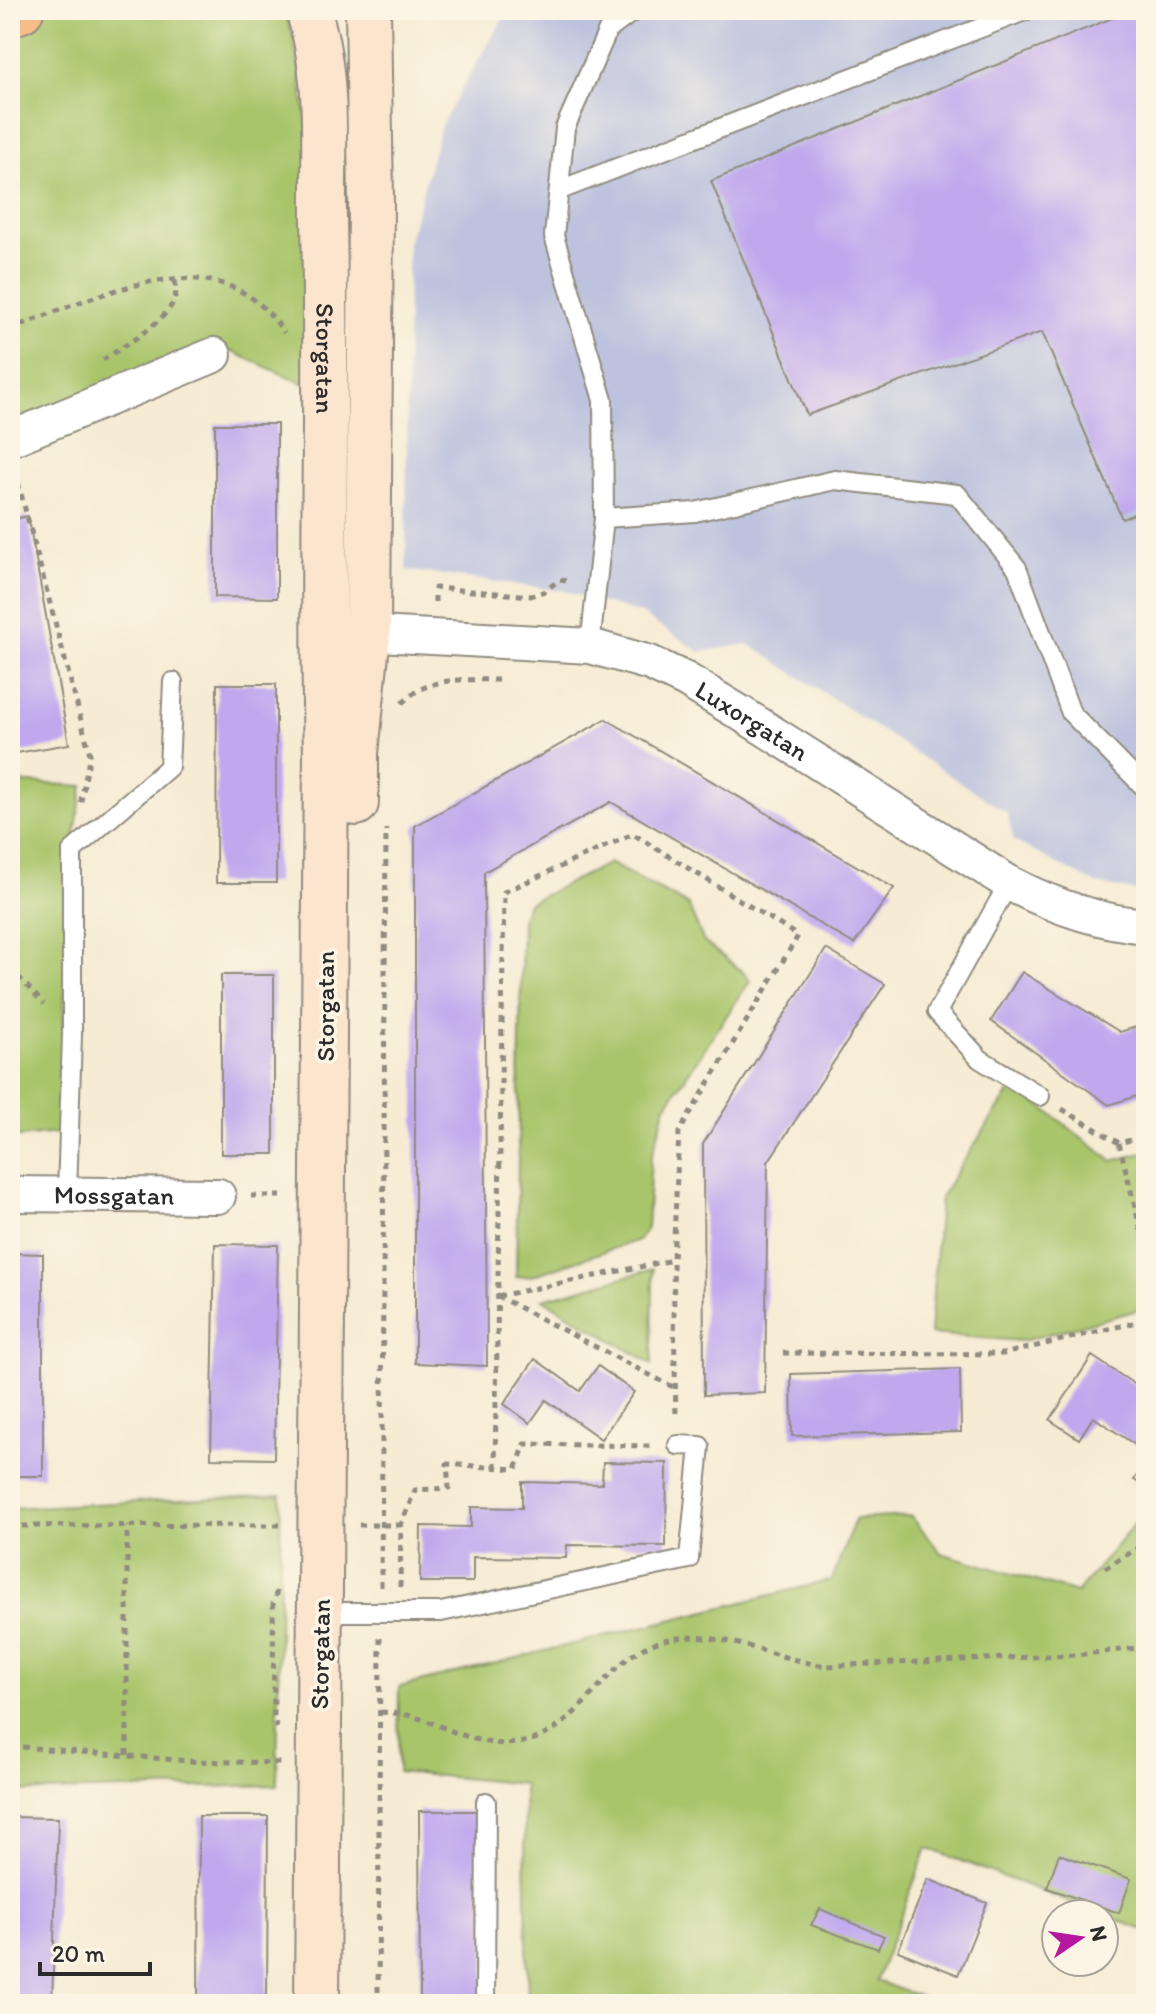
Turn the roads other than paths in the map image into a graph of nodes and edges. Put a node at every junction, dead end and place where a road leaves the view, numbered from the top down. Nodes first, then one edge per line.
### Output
1 (21, 10) edge
2 (308, 10) edge
3 (368, 10) edge
4 (635, 10) edge
5 (1027, 10) edge
6 (10, 14) edge
7 (560, 190) junction
8 (214, 355) dead end
9 (12, 453) edge
10 (604, 518) junction
11 (323, 631) junction
12 (368, 633) junction
13 (590, 646) junction
14 (173, 682) dead end
15 (1146, 789) edge
16 (1009, 883) junction
17 (1146, 926) edge
18 (1040, 1096) road end
19 (10, 1194) edge
20 (67, 1194) junction
21 (218, 1196) dead end
22 (678, 1445) road end
23 (350, 1613) junction
24 (486, 1802) dead end
25 (317, 2004) edge
26 (345, 2004) edge
27 (485, 2004) edge

1 - 6 highway
2 - 11 main road, Storgatan
3 - 12 main road, Storgatan
4 - 7 lane
5 - 7 lane
7 - 10 lane
8 - 9 street
10 - 13 lane
10 - 15 lane
11 - 12 street, Luxorgatan
11 - 23 main road, Storgatan
12 - 13 street, Luxorgatan
12 - 23 main road, Storgatan
13 - 16 street, Luxorgatan
14 - 20 lane
16 - 17 street, Luxorgatan
16 - 18 lane
19 - 20 street, Mossgatan
20 - 21 street, Mossgatan
22 - 23 lane
23 - 25 main road, Storgatan
23 - 26 main road, Storgatan
24 - 27 lane

